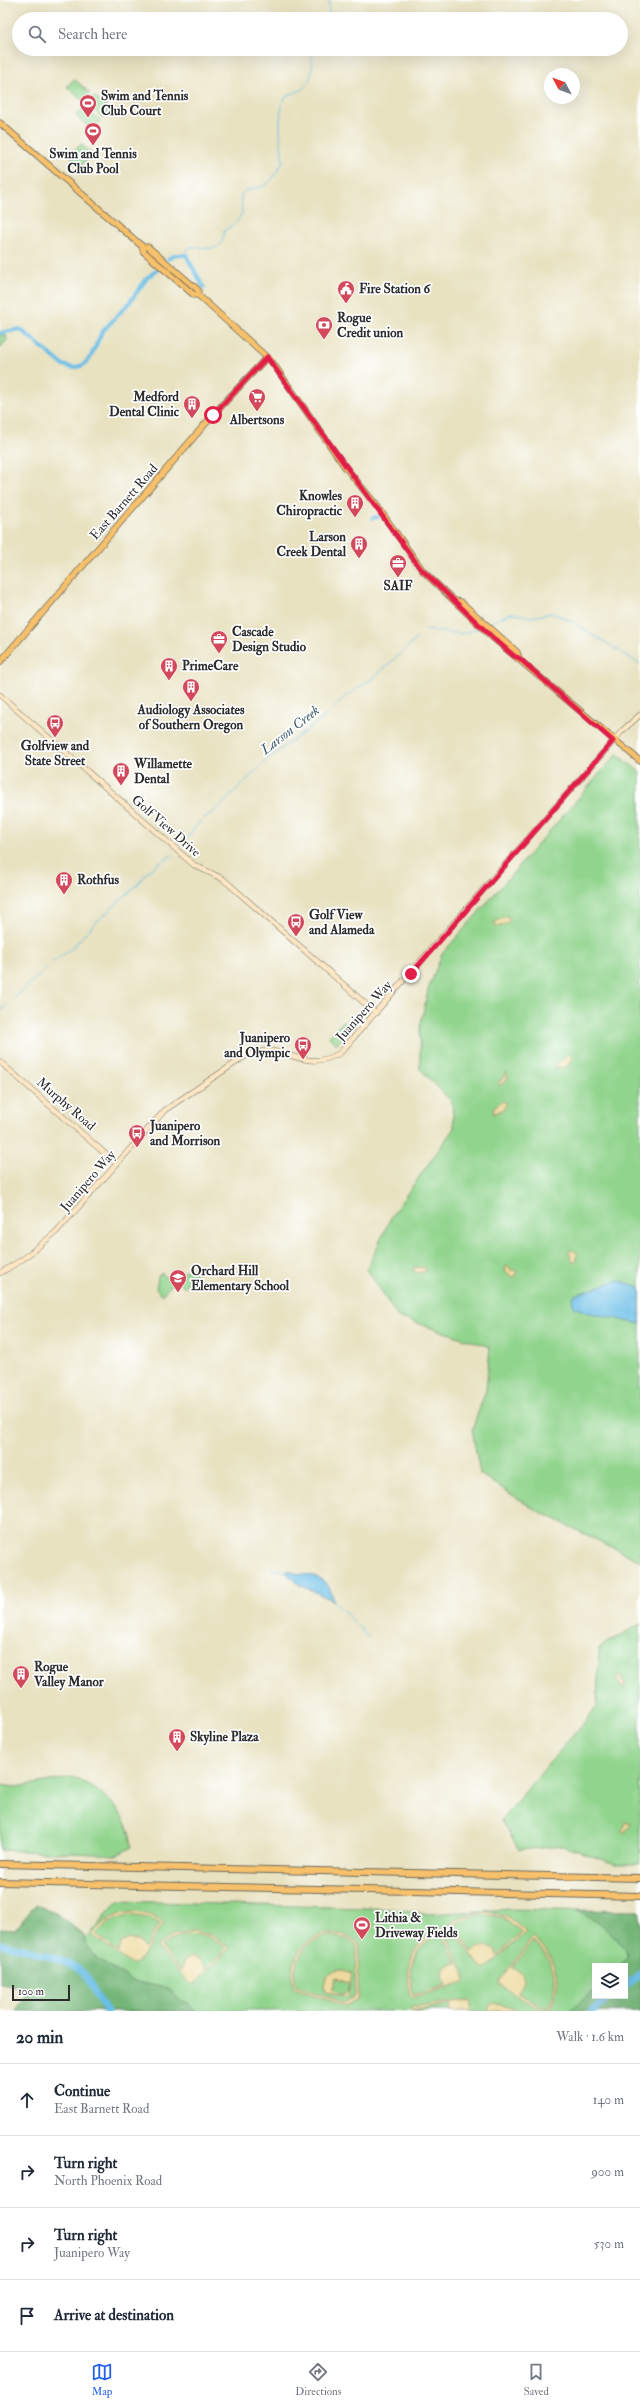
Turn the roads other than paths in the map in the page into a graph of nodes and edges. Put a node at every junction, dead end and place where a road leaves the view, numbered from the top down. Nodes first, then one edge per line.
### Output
1 (0, 123) edge
2 (267, 357) junction
3 (0, 662) edge
4 (0, 695) edge
5 (640, 715) edge
6 (613, 741) junction
7 (640, 761) edge
8 (376, 1013) junction
9 (0, 1062) edge
10 (118, 1164) junction
11 (0, 1273) edge
12 (0, 1864) edge
13 (640, 1878) edge
14 (0, 1882) edge
15 (640, 1896) edge

1 - 2 main road
2 - 3 main road, East Barnett Road
2 - 6 main road
4 - 8 street, Golf View Drive
5 - 6 street, Juanipero Way
6 - 7 main road
6 - 8 street, Juanipero Way
8 - 10 street, Juanipero Way
9 - 10 street, Murphy Road
10 - 11 street, Juanipero Way
12 - 13 highway
14 - 15 highway

